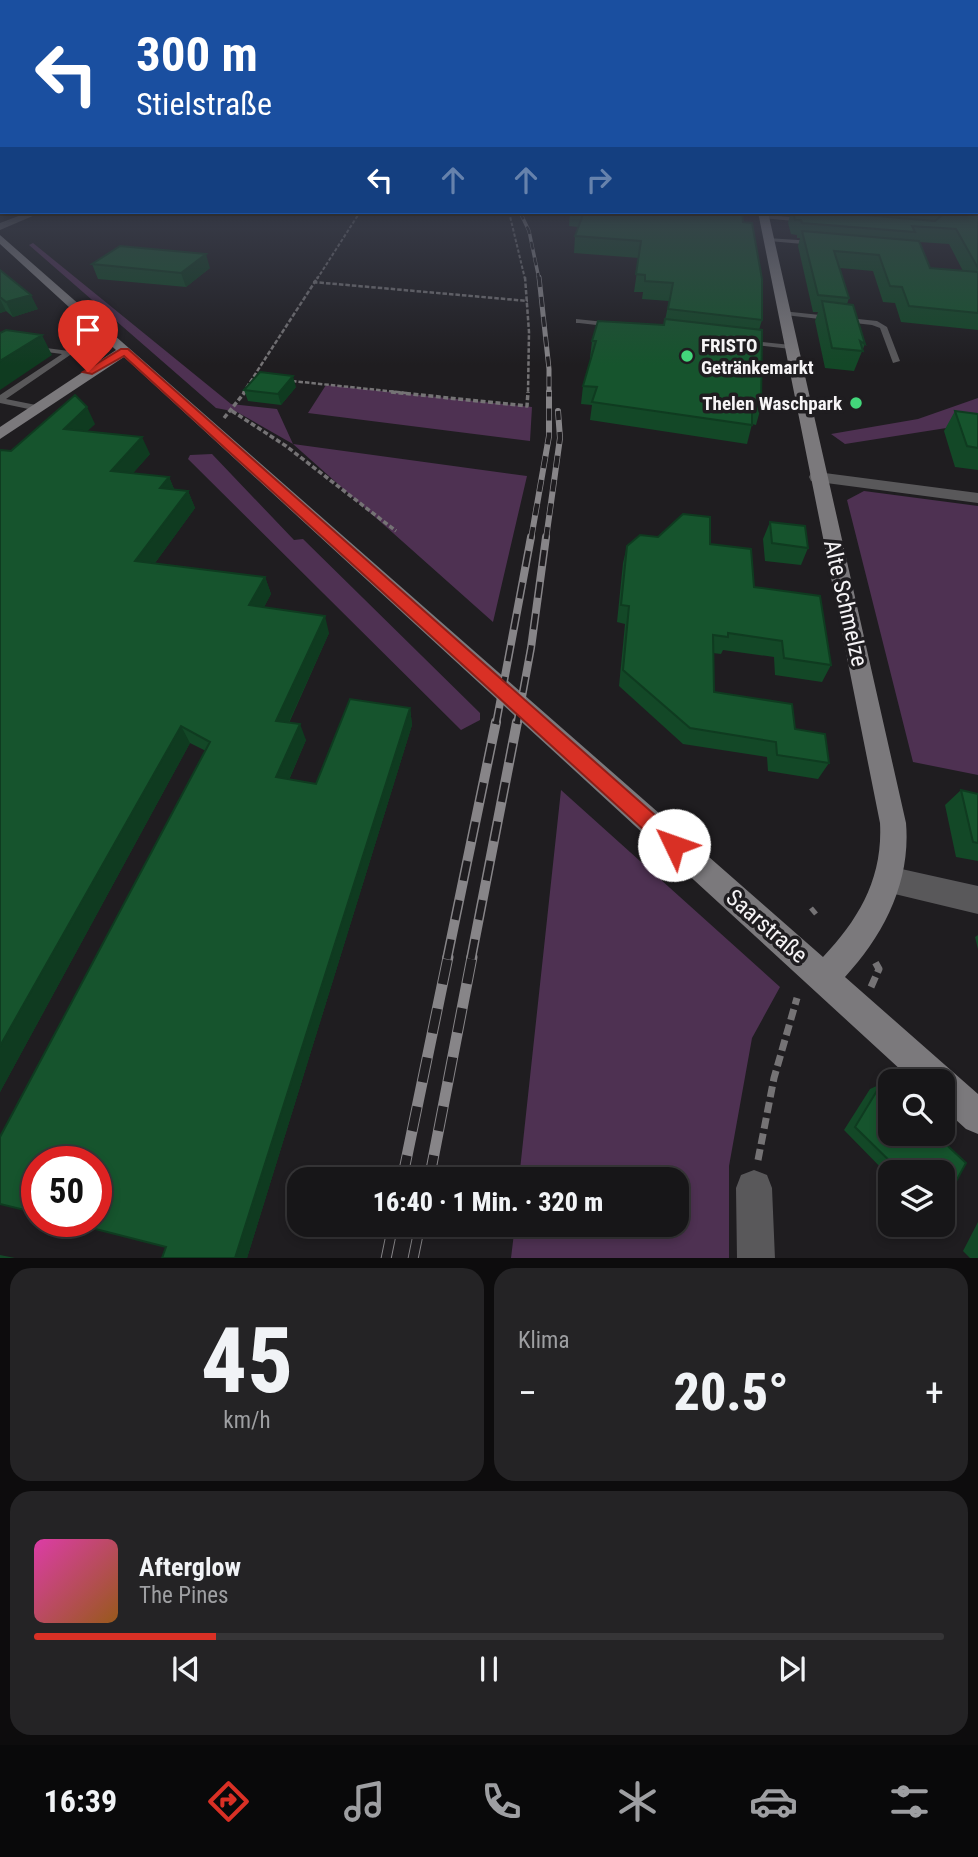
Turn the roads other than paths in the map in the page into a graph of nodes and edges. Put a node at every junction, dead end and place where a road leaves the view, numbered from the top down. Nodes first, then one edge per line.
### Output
1 (11, 248) edge
2 (771, 248) edge
3 (785, 313) junction
4 (579, 321) dead end
5 (620, 326) edge
6 (743, 342) edge
7 (26, 347) edge
8 (791, 347) junction
9 (124, 351) junction
10 (896, 361) dead end
11 (0, 399) edge
12 (38, 408) junction
13 (0, 434) edge
14 (817, 477) junction
15 (978, 498) edge
16 (887, 880) junction
17 (978, 900) edge
18 (825, 977) junction
19 (925, 1069) edge
20 (955, 1097) edge
21 (978, 1117) edge
22 (754, 1188) road end
23 (756, 1258) edge

1 - 9 main road, Saarstraße
2 - 3 main road, Alte Schmelze
3 - 8 main road, Alte Schmelze
3 - 10 lane
4 - 5 lane
6 - 8 lane
7 - 11 lane
8 - 14 main road, Alte Schmelze
9 - 12 main road
9 - 18 main road, Saarstraße
11 - 12 lane
12 - 13 main road
14 - 15 street
14 - 16 main road, Alte Schmelze
16 - 17 street
16 - 18 main road, Alte Schmelze
18 - 19 main road, Saarstraße
20 - 21 main road
22 - 23 street

